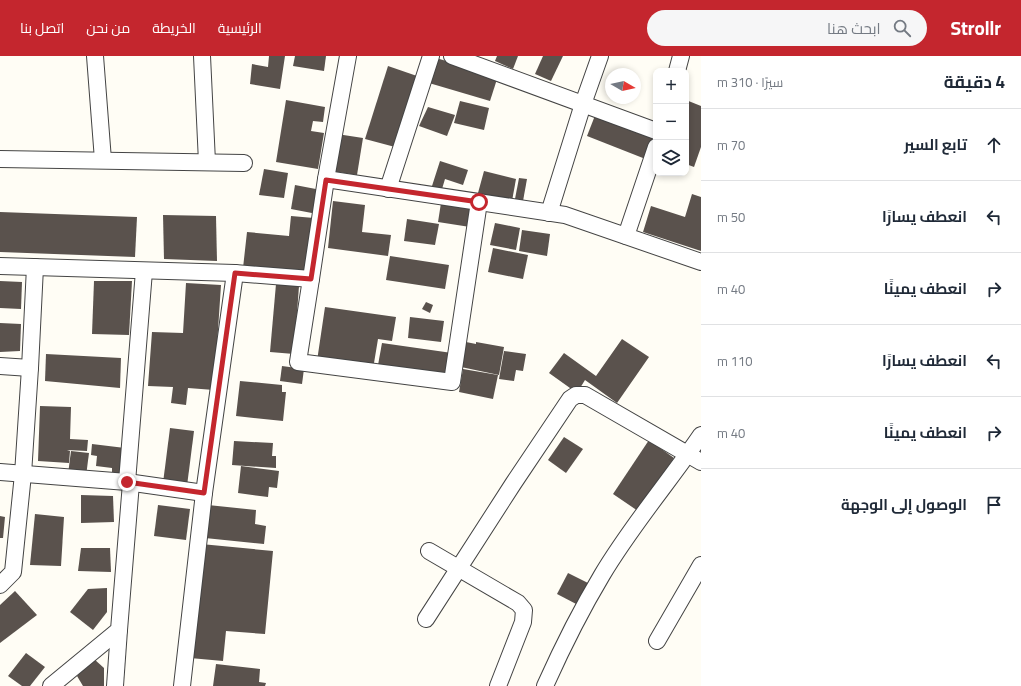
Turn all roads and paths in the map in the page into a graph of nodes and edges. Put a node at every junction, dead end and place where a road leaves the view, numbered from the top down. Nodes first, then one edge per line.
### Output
1 (95, 56) edge
2 (202, 56) edge
3 (348, 56) edge
4 (431, 56) edge
5 (452, 56) edge
6 (600, 56) edge
7 (681, 56) edge
8 (678, 68) edge
9 (583, 104) junction
10 (653, 130) edge
11 (653, 156) edge
12 (0, 159) edge
13 (103, 160) junction
14 (207, 162) junction
15 (244, 163) dead end
16 (326, 180) junction
17 (388, 189) junction
18 (479, 202) junction
19 (549, 213) junction
20 (626, 236) junction
21 (701, 262) edge
22 (0, 266) edge
23 (35, 267) junction
24 (144, 271) junction
25 (235, 273) junction
26 (311, 279) junction
27 (0, 366) edge
28 (30, 368) junction
29 (701, 435) edge
30 (695, 458) edge
31 (0, 472) edge
32 (23, 474) junction
33 (129, 482) junction
34 (204, 493) junction
35 (428, 551) dead end
36 (701, 565) edge
37 (459, 569) junction
38 (0, 585) edge
39 (426, 619) dead end
40 (119, 630) junction
41 (657, 641) dead end
42 (51, 686) edge
43 (115, 686) edge
44 (182, 686) edge
45 (498, 686) edge
46 (545, 686) edge

1 - 13 street
2 - 14 street
3 - 16 street
4 - 17 street
5 - 9 street
6 - 9 street
7 - 8 street
9 - 10 street
9 - 19 street
11 - 20 street
12 - 13 street
13 - 14 street
14 - 15 street
16 - 17 street
16 - 26 street
17 - 18 street
18 - 19 street
18 - 26 street
19 - 20 street
20 - 21 street
22 - 23 street
23 - 24 street
23 - 28 street
24 - 25 street
24 - 33 street
25 - 26 street
25 - 34 street
27 - 28 street
28 - 32 street
29 - 30 street
30 - 37 street
30 - 46 street
31 - 32 street
32 - 33 street
32 - 38 street
33 - 34 street
33 - 40 street
34 - 44 street
35 - 37 street
36 - 41 street
37 - 39 street
37 - 45 street
40 - 42 street
40 - 43 street

